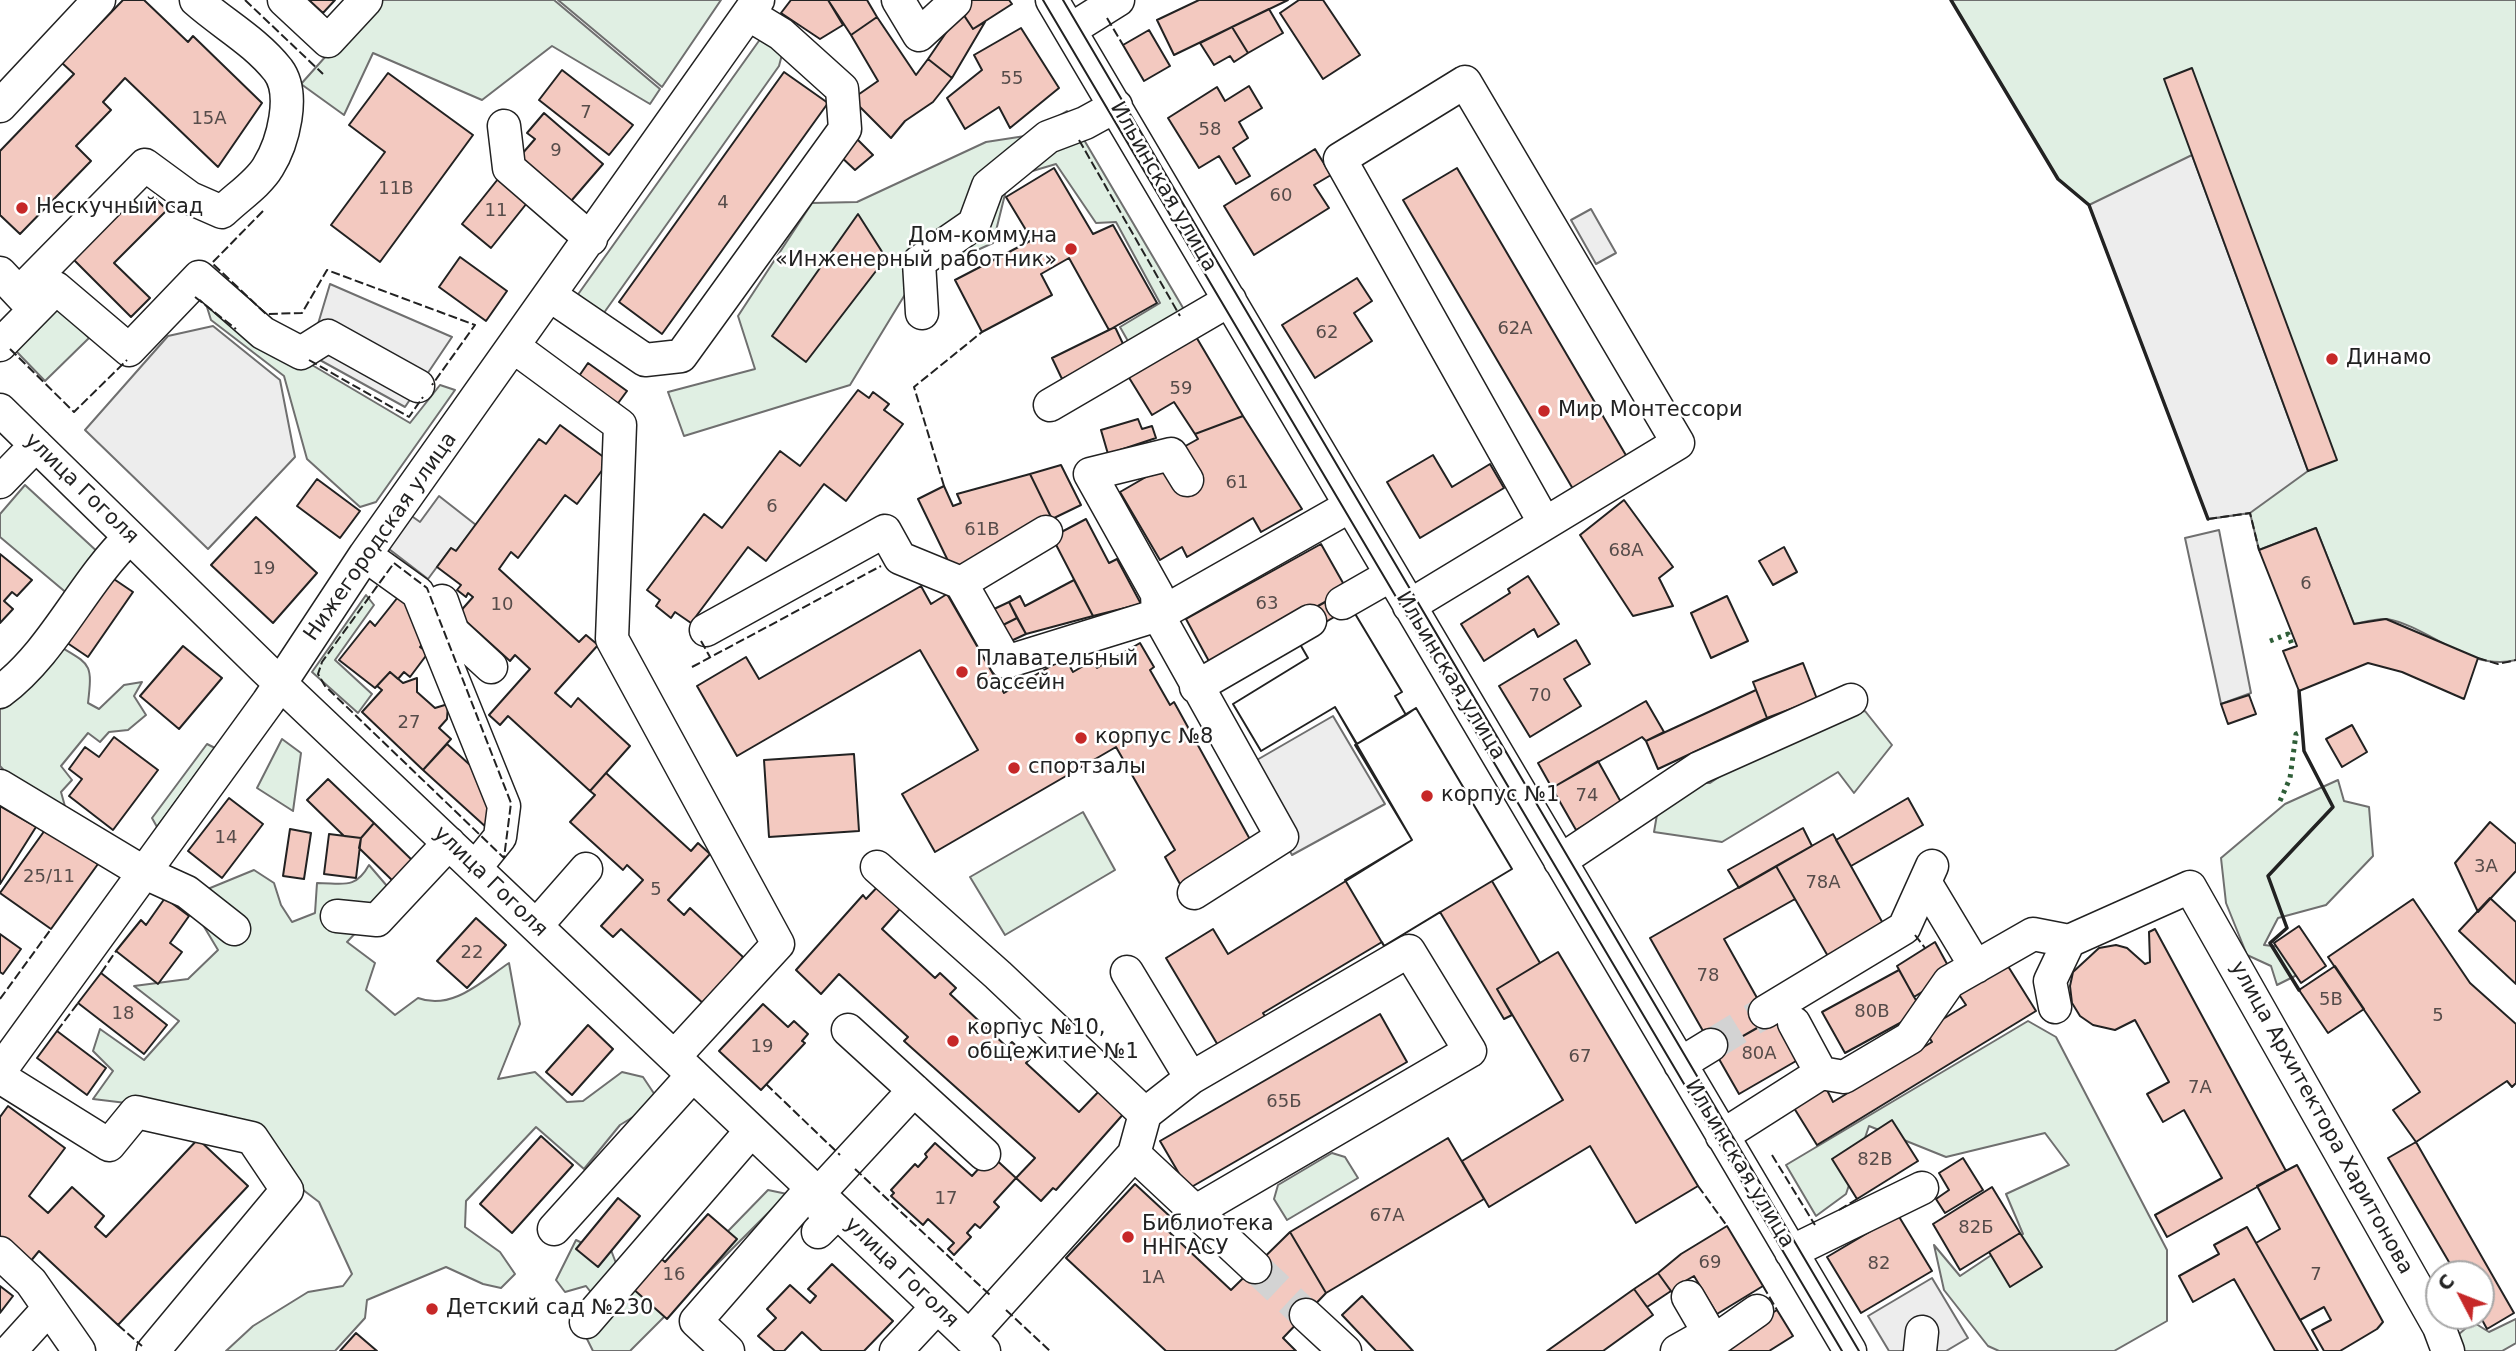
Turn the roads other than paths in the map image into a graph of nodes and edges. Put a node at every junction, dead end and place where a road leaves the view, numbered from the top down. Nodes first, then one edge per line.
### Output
1 (99, 0) edge
2 (196, 0) edge
3 (284, 0) edge
4 (366, 0) edge
5 (898, 0) edge
6 (1052, 0) edge
7 (1118, 0) edge
8 (955, 2) dead end
9 (753, 7) edge
10 (1070, 30) junction
11 (0, 106) edge
12 (1116, 106) junction
13 (505, 126) dead end
14 (591, 239) junction
15 (18, 292) edge
16 (551, 296) junction
17 (1230, 300) junction
18 (922, 313) dead end
19 (0, 345) edge
20 (514, 347) junction
21 (418, 386) dead end
22 (1050, 405) dead end
23 (0, 410) edge
24 (36, 445) junction
25 (1186, 480) dead end
26 (0, 482) edge
27 (1350, 506) junction
28 (1544, 522) junction
29 (1046, 532) dead end
30 (130, 537) junction
31 (370, 547) junction
32 (1391, 575) junction
33 (961, 583) junction
34 (1342, 603) dead end
35 (1409, 606) junction
36 (1158, 615) junction
37 (1310, 621) dead end
38 (706, 630) dead end
39 (491, 667) dead end
40 (281, 684) junction
41 (1196, 687) junction
42 (0, 691) edge
43 (1851, 700) dead end
44 (0, 786) edge
45 (449, 843) junction
46 (1560, 861) junction
47 (877, 867) dead end
48 (475, 868) junction
49 (586, 869) dead end
50 (143, 872) junction
51 (1194, 893) dead end
52 (337, 916) dead end
53 (536, 926) junction
54 (234, 929) dead end
55 (2069, 941) junction
56 (1976, 967) junction
57 (1127, 972) dead end
58 (2055, 1007) dead end
59 (848, 1030) dead end
60 (1711, 1045) tunnel mouth
61 (1680, 1064) junction
62 (684, 1066) junction
63 (0, 1072) edge
64 (1821, 1073) junction
65 (0, 1077) edge
66 (1191, 1077) junction
67 (914, 1090) junction
68 (1145, 1114) junction
69 (751, 1131) junction
70 (1722, 1136) junction
71 (984, 1154) dead end
72 (1135, 1154) junction
73 (1922, 1188) dead end
74 (816, 1191) junction
75 (1196, 1211) junction
76 (554, 1229) dead end
77 (818, 1233) dead end
78 (1791, 1252) junction
79 (0, 1253) edge
80 (1255, 1267) tunnel mouth
81 (1688, 1297) dead end
82 (937, 1307) junction
83 (49, 1308) junction
84 (1757, 1311) dead end
85 (1306, 1314) tunnel mouth
86 (586, 1322) dead end
87 (1709, 1333) junction
88 (976, 1344) edge
89 (10, 1351) edge
90 (79, 1351) edge
91 (153, 1351) edge
92 (728, 1351) edge
93 (896, 1351) edge
94 (1345, 1351) edge
95 (1677, 1351) edge
96 (1850, 1351) edge
97 (2448, 1351) edge

1 - 11 street
2 - 15 street
3 - 4 street
5 - 8 street
6 - 10 street, Ильинская улица
7 - 10 street
9 - 14 street, Нижегородская улица
9 - 16 street
10 - 12 street, Ильинская улица
12 - 17 street, Ильинская улица
12 - 18 street
13 - 14 street
14 - 16 street, Нижегородская улица
15 - 19 street
15 - 21 street
16 - 20 street, Нижегородская улица
17 - 22 street
17 - 27 street, Ильинская улица
20 - 31 street, Нижегородская улица
20 - 62 street
23 - 24 street, улица Гоголя
24 - 26 street
24 - 30 street, улица Гоголя
25 - 36 street
27 - 32 street, Ильинская улица
27 - 36 street
28 - 28 street
28 - 35 street
29 - 33 street
30 - 40 street, улица Гоголя
30 - 42 street
31 - 39 street
31 - 40 street, Нижегородская улица
31 - 48 street
32 - 34 street
32 - 35 street, Ильинская улица
33 - 36 street
33 - 38 street
35 - 46 street, Ильинская улица
36 - 41 street
37 - 41 street
40 - 45 street, улица Гоголя
40 - 50 street, Нижегородская улица
41 - 51 street
43 - 46 street
44 - 50 street
45 - 48 street, улица Гоголя
45 - 52 street
46 - 61 street, Ильинская улица
47 - 68 street
48 - 53 street, улица Гоголя
49 - 53 street
50 - 54 street
50 - 63 street, Нижегородская улица
53 - 62 street, улица Гоголя
55 - 56 street
55 - 58 street
55 - 97 street, улица Архитектора Харитонова
56 - 64 street
56 - 64 street
57 - 66 street
59 - 67 street
60 - 61 street
61 - 70 street, Ильинская улица
62 - 69 street, улица Гоголя
62 - 76 street
64 - 70 street
65 - 91 street
66 - 68 street
66 - 75 street
67 - 71 street
67 - 74 street
68 - 72 street
69 - 74 street, улица Гоголя
69 - 86 street
70 - 78 street, Ильинская улица
72 - 75 street
72 - 88 street
73 - 78 street
74 - 77 street
74 - 82 street, улица Гоголя
74 - 92 street
75 - 80 street
78 - 96 street, Ильинская улица
79 - 83 street
81 - 87 street
82 - 88 street, улица Гоголя
82 - 93 street
83 - 89 street
83 - 90 street
84 - 87 street
85 - 94 street
87 - 95 street

